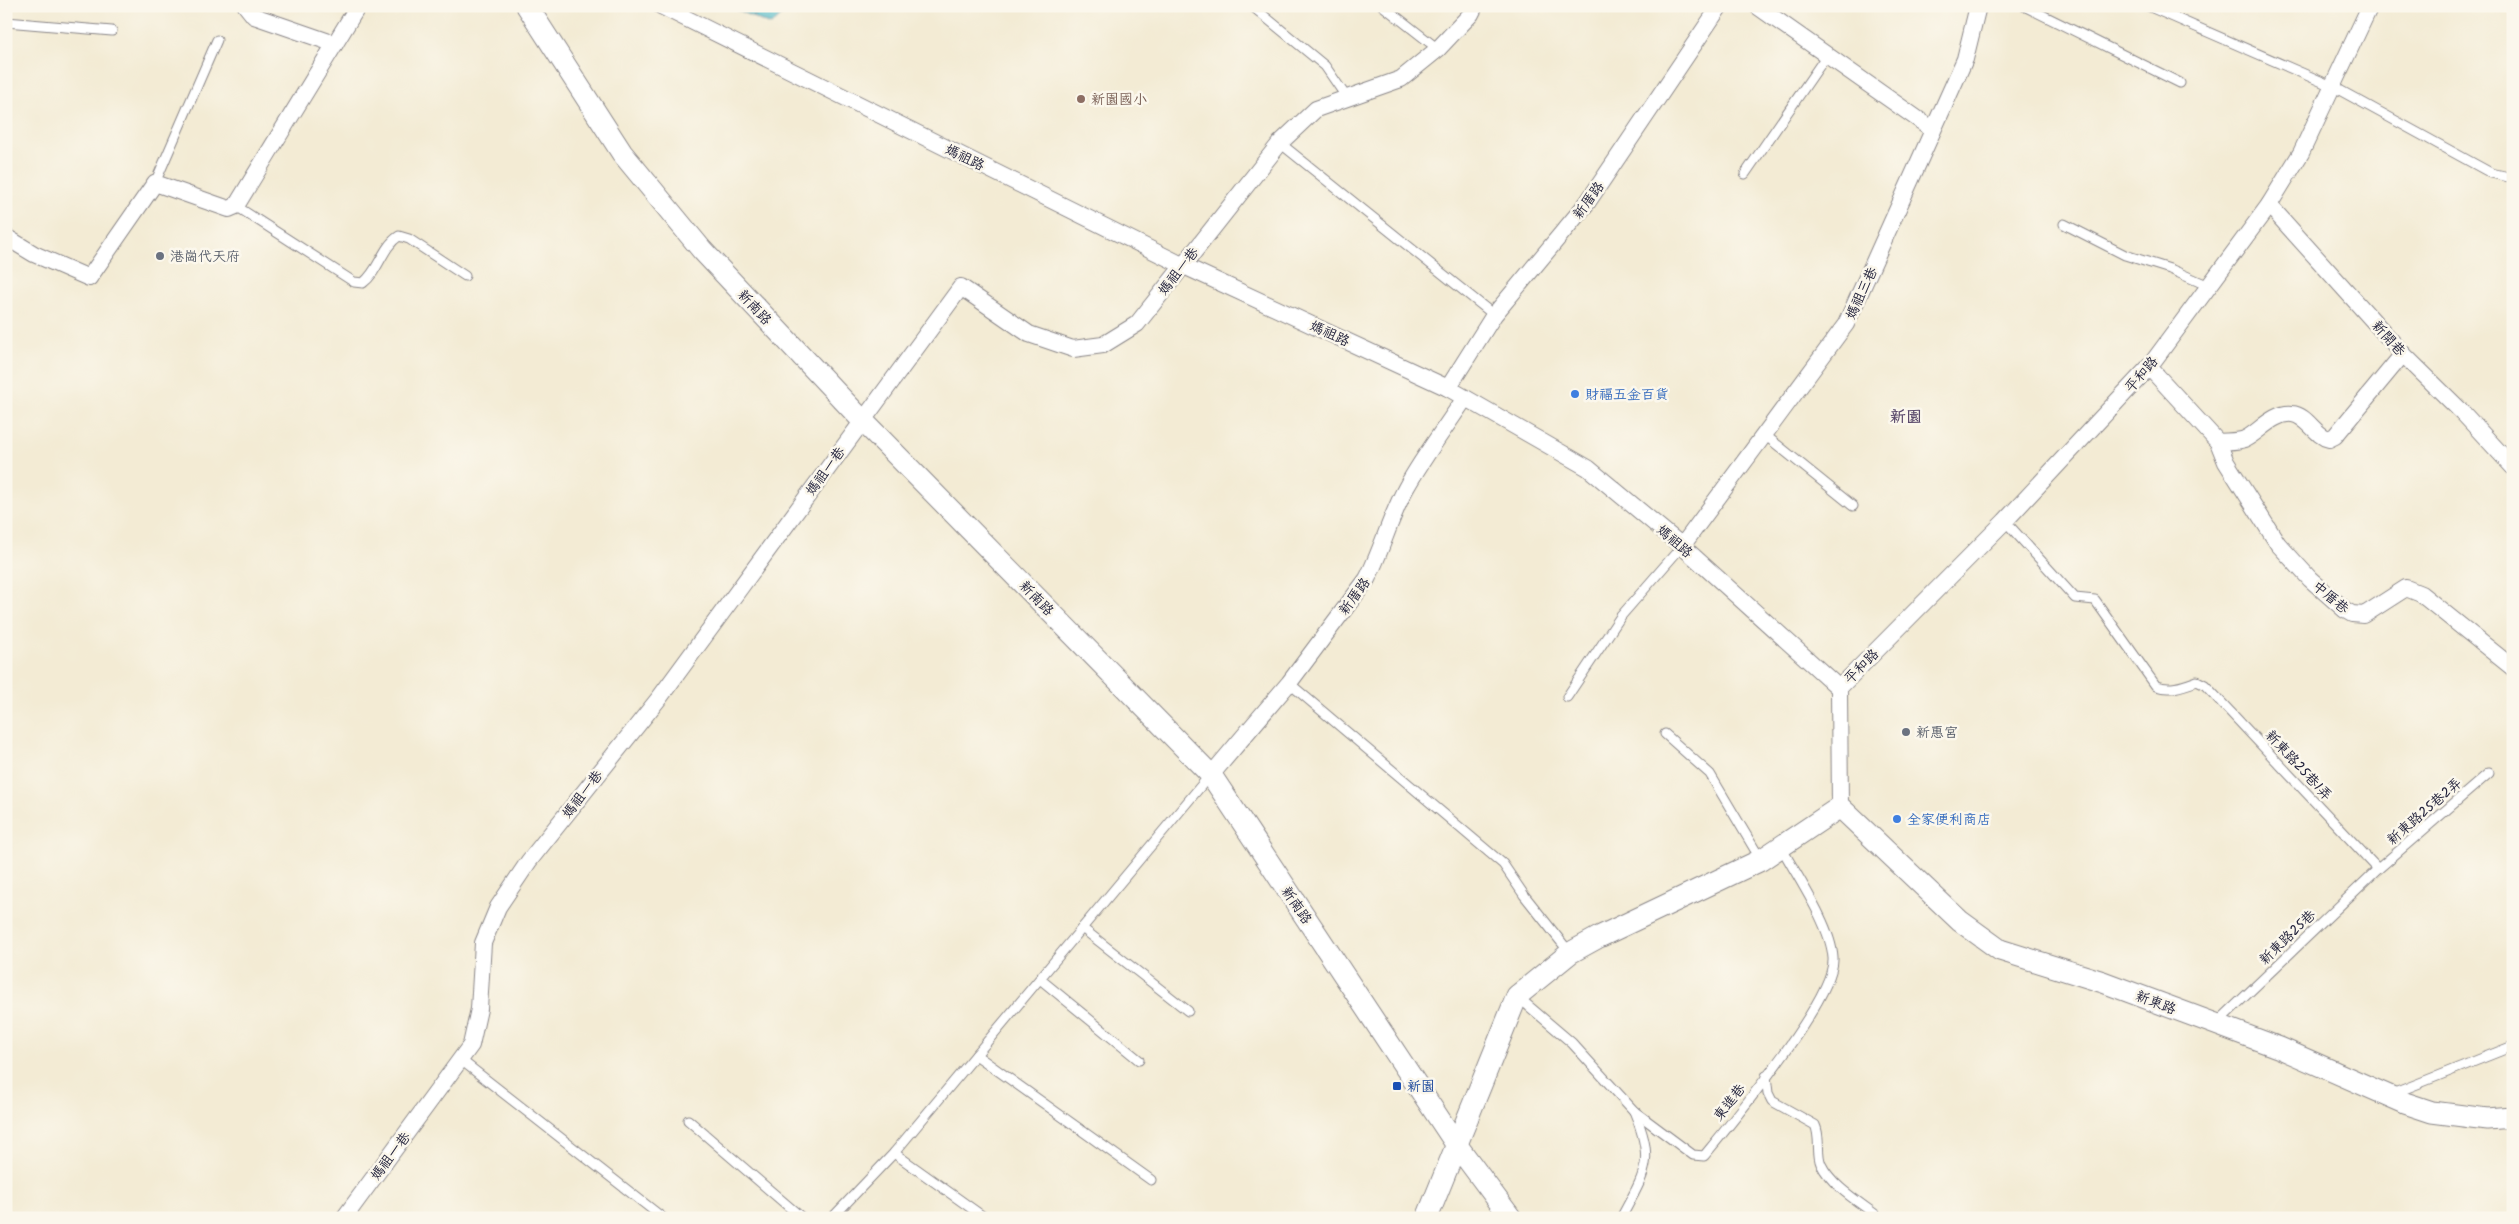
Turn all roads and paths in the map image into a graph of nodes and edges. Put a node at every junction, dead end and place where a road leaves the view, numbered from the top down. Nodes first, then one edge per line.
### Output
1 (246, 6) edge
2 (358, 6) edge
3 (527, 6) edge
4 (661, 6) edge
5 (1252, 6) edge
6 (1383, 6) edge
7 (1475, 6) edge
8 (1720, 6) edge
9 (1757, 6) edge
10 (1978, 6) edge
11 (2024, 6) edge
12 (2148, 6) edge
13 (2370, 6) edge
14 (6, 22) edge
15 (112, 32) dead end
16 (217, 40) dead end
17 (335, 44) junction
18 (1438, 48) junction
19 (1827, 55) junction
20 (2180, 83) dead end
21 (2334, 87) junction
22 (1347, 98) junction
23 (1932, 129) junction
24 (1280, 143) junction
25 (1745, 174) dead end
26 (2513, 178) edge
27 (155, 183) junction
28 (2269, 205) junction
29 (236, 206) junction
30 (2064, 224) dead end
31 (6, 237) edge
32 (1182, 266) junction
33 (465, 276) dead end
34 (2209, 286) junction
35 (1494, 315) junction
36 (2402, 354) junction
37 (2149, 367) junction
38 (1448, 388) junction
39 (1465, 398) junction
40 (862, 420) junction
41 (1765, 435) junction
42 (2218, 442) junction
43 (2513, 467) edge
44 (1853, 506) dead end
45 (2005, 520) junction
46 (1682, 546) junction
47 (2513, 668) edge
48 (1289, 682) junction
49 (1840, 688) junction
50 (1567, 697) dead end
51 (1664, 734) dead end
52 (2488, 774) dead end
53 (1211, 775) junction
54 (1840, 807) junction
55 (1780, 845) junction
56 (1761, 860) junction
57 (2378, 869) junction
58 (1082, 928) junction
59 (1570, 953) junction
60 (1040, 979) junction
61 (1517, 996) junction
62 (1188, 1011) dead end
63 (2216, 1024) junction
64 (2513, 1046) edge
65 (976, 1055) junction
66 (461, 1060) junction
67 (1139, 1060) dead end
68 (1766, 1076) junction
69 (2387, 1096) junction
70 (1634, 1111) junction
71 (2513, 1118) edge
72 (688, 1120) dead end
73 (1456, 1144) junction
74 (894, 1153) junction
75 (1151, 1180) dead end
76 (344, 1218) edge
77 (663, 1218) edge
78 (802, 1218) edge
79 (832, 1218) edge
80 (984, 1218) edge
81 (1427, 1218) edge
82 (1511, 1218) edge
83 (1621, 1218) edge
84 (1880, 1218) edge

1 - 17 street
2 - 17 street
3 - 40 street, 新南路
4 - 32 street, 媽祖路
5 - 22 lane
6 - 18 lane
7 - 18 street, 媽祖一巷
8 - 35 street, 新厝路
9 - 19 street
10 - 23 street, 媽祖三巷
11 - 20 lane
12 - 21 lane
13 - 21 street, 平和路
14 - 15 lane
16 - 27 lane
17 - 29 street
18 - 22 street, 媽祖一巷
19 - 23 street
19 - 25 lane
21 - 26 lane
21 - 28 street, 平和路
22 - 24 street, 媽祖一巷
23 - 41 street, 媽祖三巷
24 - 32 street, 媽祖一巷
24 - 35 lane
27 - 29 street
27 - 31 street
28 - 34 street, 平和路
28 - 36 street, 新開巷
29 - 33 lane
30 - 34 lane
32 - 38 street, 媽祖路
32 - 40 street, 媽祖一巷
34 - 37 street, 平和路
35 - 38 street, 新厝路
36 - 42 street
36 - 43 street, 新開巷
37 - 42 street, 中厝巷
37 - 45 street, 平和路
38 - 39 street, 媽祖路
39 - 46 street, 媽祖路
39 - 48 street, 新厝路
40 - 53 street, 新南路
40 - 66 street, 媽祖一巷
41 - 44 lane
41 - 46 street, 媽祖三巷
42 - 47 street, 中厝巷
45 - 49 street, 平和路
45 - 57 lane, 新東路25巷1弄
46 - 49 street, 媽祖路
46 - 50 lane
48 - 53 street, 新厝路
48 - 59 lane
49 - 54 street
51 - 56 lane
52 - 57 lane, 新東路25巷2弄
53 - 58 lane
53 - 73 street, 新南路
54 - 55 street
54 - 63 street, 新東路
55 - 56 street
55 - 68 lane, 東進巷
56 - 59 street
57 - 63 lane, 新東路25巷
58 - 60 lane
58 - 62 lane
59 - 61 street
60 - 65 lane
60 - 67 lane
61 - 70 lane, 東進巷
61 - 73 street
63 - 69 street, 新東路
64 - 69 lane
65 - 74 lane
65 - 75 lane
66 - 76 street, 媽祖一巷
66 - 77 lane
68 - 70 lane, 東進巷
68 - 84 lane
69 - 71 street, 新東路
70 - 83 lane
72 - 78 lane
73 - 81 street
73 - 82 street, 新南路
74 - 79 lane
74 - 80 lane

